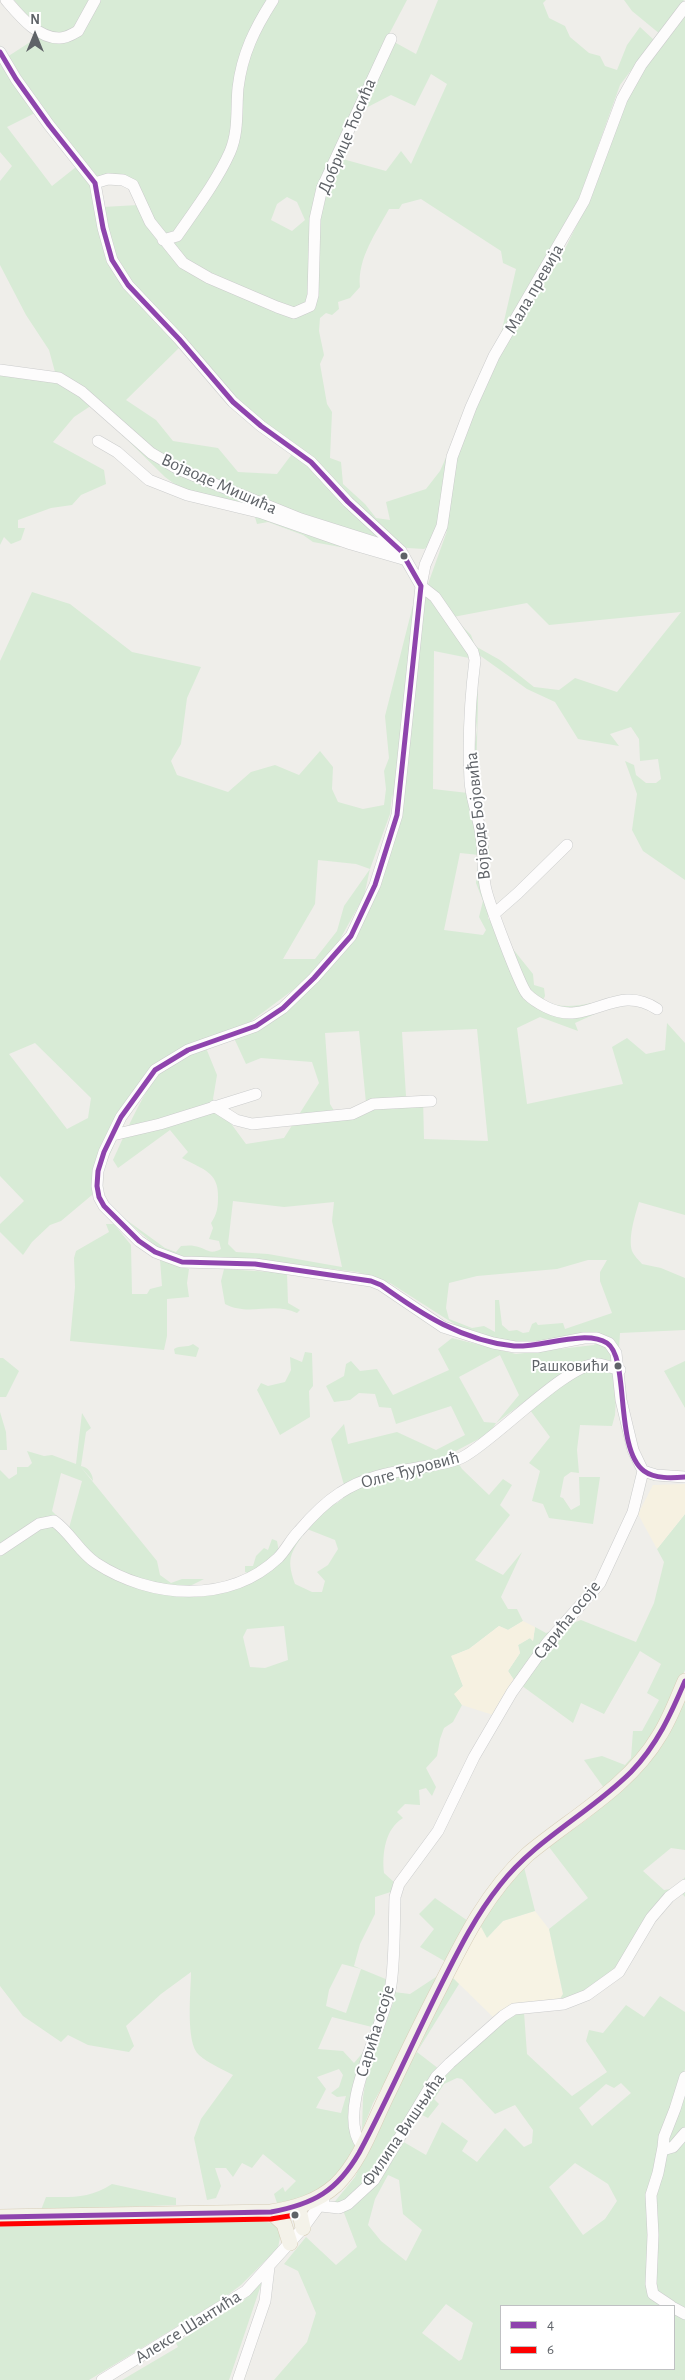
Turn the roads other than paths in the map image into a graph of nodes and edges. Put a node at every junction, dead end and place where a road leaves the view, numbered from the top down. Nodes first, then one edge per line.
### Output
1 (6, 0) edge
2 (85, 0) edge
3 (95, 0) edge
4 (273, 0) edge
5 (685, 7) edge
6 (86, 20) junction
7 (391, 38) dead end
8 (0, 52) edge
9 (95, 183) junction
10 (163, 240) junction
11 (0, 370) edge
12 (98, 441) dead end
13 (403, 555) junction
14 (420, 586) junction
15 (567, 845) dead end
16 (494, 914) junction
17 (657, 1009) dead end
18 (256, 1094) dead end
19 (431, 1101) dead end
20 (214, 1106) junction
21 (112, 1135) junction
22 (620, 1370) junction
23 (643, 1471) junction
24 (685, 1477) edge
25 (0, 1550) edge
26 (685, 1681) edge
27 (685, 1885) edge
28 (685, 2077) edge
29 (685, 2132) edge
30 (362, 2146) junction
31 (663, 2147) junction
32 (324, 2199) junction
33 (294, 2208) junction
34 (270, 2212) junction
35 (0, 2217) edge
36 (303, 2228) junction
37 (290, 2243) junction
38 (269, 2267) junction
39 (669, 2305) edge
40 (102, 2380) edge
41 (238, 2380) edge

1 - 6 street
2 - 6 street
3 - 6 street
4 - 10 street
5 - 14 street, Мала превија
7 - 10 street, Добрице Ћосића
8 - 9 street
9 - 10 street, Добрице Ћосића
9 - 13 street
11 - 13 street, Војводе Мишића
12 - 13 street, Војводе Мишића
13 - 14 street
14 - 16 street, Војводе Бојовића
14 - 21 street
15 - 16 street, Војводе Бојовића
16 - 17 street, Војводе Бојовића
18 - 20 street
19 - 20 street
20 - 21 street
21 - 22 street
22 - 23 street
22 - 25 street, Олге Ђуровић
23 - 24 street
23 - 30 street, Сарића осоје
26 - 30 main road
27 - 32 street, Филипа Вишњића
28 - 31 street
29 - 31 street
30 - 32 main road
31 - 39 street
32 - 33 main road
32 - 36 street
33 - 34 main road
33 - 36 main road
34 - 35 main road
34 - 37 main road
36 - 37 street
37 - 38 street
38 - 40 street, Алексе Шантића
38 - 41 street

